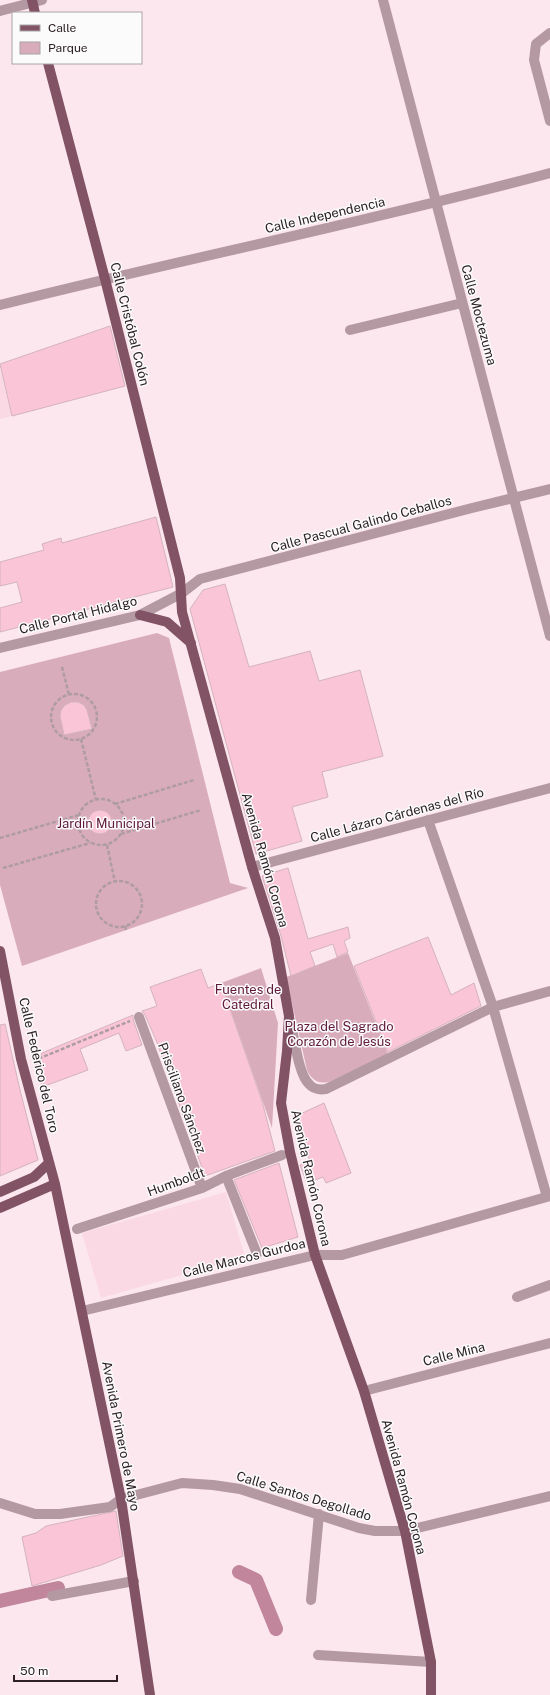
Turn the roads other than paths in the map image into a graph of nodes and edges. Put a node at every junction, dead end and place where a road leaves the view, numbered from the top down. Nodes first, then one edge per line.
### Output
1 (383, 0) edge
2 (35, 1) edge
3 (0, 11) edge
4 (35, 12) edge
5 (550, 33) edge
6 (48, 64) edge
7 (550, 120) edge
8 (550, 173) edge
9 (437, 203) junction
10 (105, 279) junction
11 (462, 304) junction
12 (0, 305) edge
13 (350, 330) dead end
14 (550, 489) edge
15 (514, 498) junction
16 (182, 593) junction
17 (140, 615) junction
18 (550, 636) edge
19 (191, 643) junction
20 (0, 648) edge
21 (550, 788) edge
22 (428, 820) junction
23 (252, 867) junction
24 (0, 951) edge
25 (550, 991) edge
26 (493, 1007) junction
27 (289, 1016) junction
28 (139, 1017) road end
29 (282, 1155) dead end
30 (49, 1163) junction
31 (226, 1176) junction
32 (55, 1184) junction
33 (202, 1188) junction
34 (0, 1192) edge
35 (548, 1196) edge
36 (0, 1208) edge
37 (77, 1229) dead end
38 (257, 1254) dead end
39 (315, 1255) junction
40 (550, 1285) edge
41 (517, 1297) dead end
42 (82, 1311) junction
43 (550, 1343) edge
44 (364, 1391) junction
45 (550, 1496) edge
46 (121, 1499) junction
47 (0, 1503) edge
48 (319, 1514) junction
49 (405, 1531) junction
50 (134, 1581) junction
51 (52, 1596) dead end
52 (311, 1600) dead end
53 (318, 1655) dead end
54 (431, 1662) junction
55 (150, 1695) edge
56 (431, 1695) edge

1 - 9 street, Calle Moctezuma
2 - 3 street
2 - 4 main road
5 - 7 street
6 - 10 main road, Calle Cristóbal Colón
8 - 9 street, Calle Independencia
9 - 10 street, Calle Independencia
9 - 11 street, Calle Moctezuma
10 - 12 street, Calle Independencia
10 - 16 main road, Calle Cristóbal Colón
11 - 13 street
11 - 15 street, Calle Moctezuma
14 - 15 street, Calle Pascual Galindo Ceballos
15 - 16 street, Calle Pascual Galindo Ceballos
15 - 18 street, Calle Moctezuma
16 - 17 street, Calle Portal Hidalgo
16 - 19 main road, Avenida Ramón Corona
17 - 19 main road
17 - 20 street, Calle Portal Hidalgo
19 - 23 main road, Avenida Ramón Corona
21 - 22 street, Calle Lázaro Cárdenas del Río
22 - 23 street, Calle Lázaro Cárdenas del Río
22 - 26 street
23 - 27 main road, Avenida Ramón Corona
24 - 30 main road, Calle Federico del Toro
25 - 26 street
26 - 27 street
26 - 35 street
27 - 39 main road, Avenida Ramón Corona
28 - 33 street, Prisciliano Sánchez
29 - 31 street, Humboldt
30 - 32 main road, Calle Federico del Toro
30 - 34 main road
31 - 33 street, Humboldt
31 - 38 street
32 - 36 main road
32 - 42 main road, Avenida Primero de Mayo
33 - 37 street, Humboldt
35 - 39 street, Calle Marcos Gurdoa
39 - 42 street, Calle Marcos Gurdoa
39 - 44 main road, Avenida Ramón Corona
40 - 41 street
42 - 46 main road, Avenida Primero de Mayo
43 - 44 street, Calle Mina
44 - 49 main road, Avenida Ramón Corona
45 - 49 street, Calle Santos Degollado
46 - 47 street, Calle Santos Degollado
46 - 48 street, Calle Santos Degollado
46 - 50 main road, Avenida Primero de Mayo
48 - 49 street, Calle Santos Degollado
48 - 52 street
49 - 54 main road, Avenida Ramón Corona
50 - 51 street
50 - 55 main road, Avenida Primero de Mayo
53 - 54 street
54 - 56 main road, Avenida Ramón Corona

